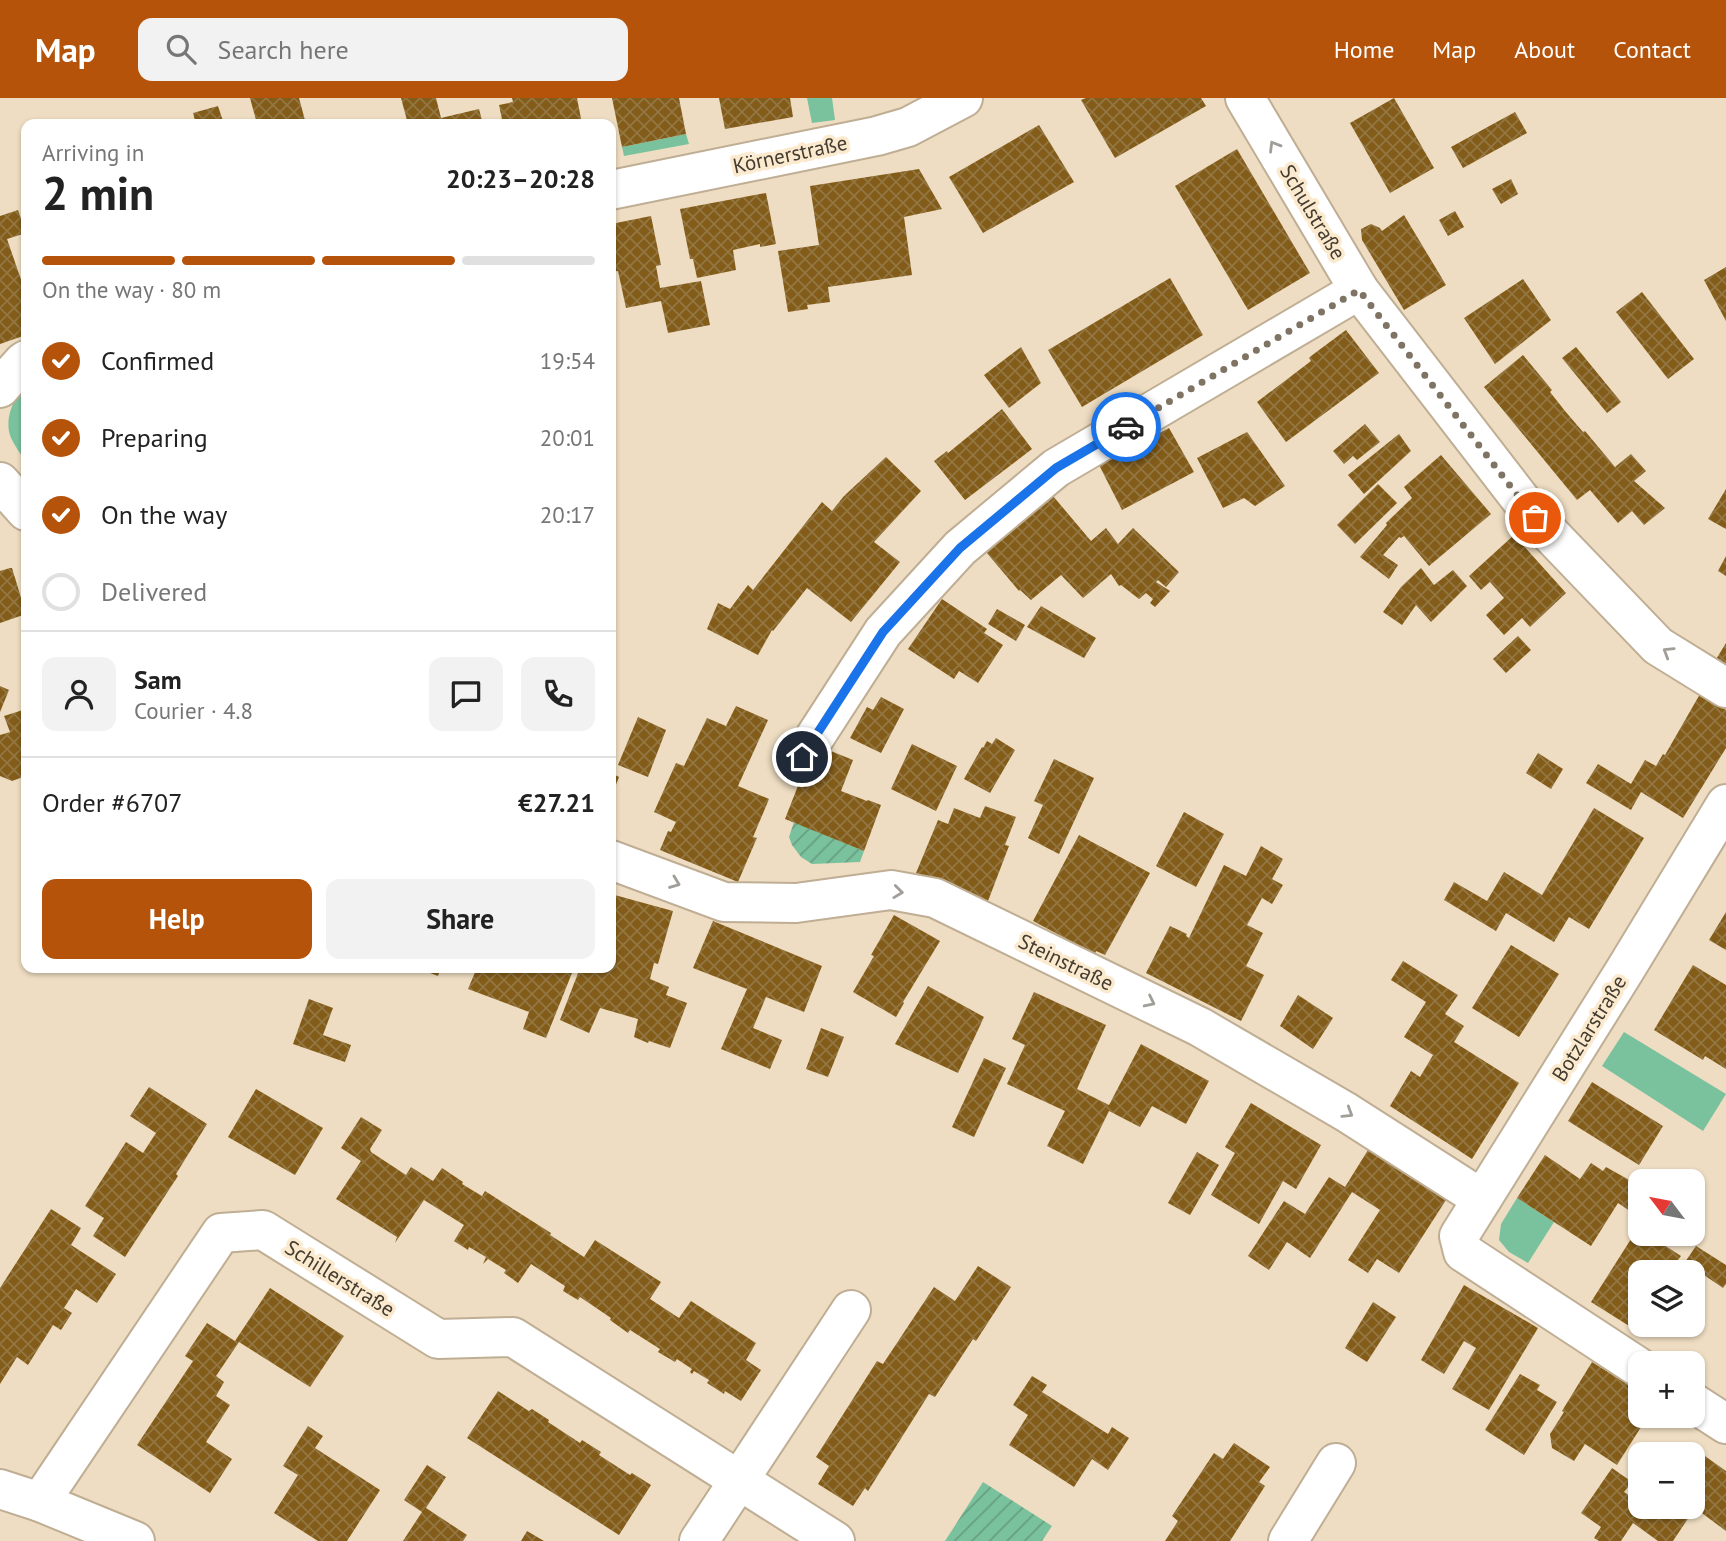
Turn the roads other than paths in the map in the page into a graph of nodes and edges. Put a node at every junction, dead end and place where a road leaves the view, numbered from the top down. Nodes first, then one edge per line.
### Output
1 (963, 98) edge
2 (1245, 98) edge
3 (616, 189) edge
4 (1359, 290) junction
5 (21, 364) edge
6 (0, 388) edge
7 (0, 482) edge
8 (21, 505) edge
9 (1726, 688) edge
10 (802, 757) dead end
11 (1726, 804) edge
12 (616, 862) edge
13 (1482, 1199) junction
14 (850, 1310) dead end
15 (1628, 1360) edge
16 (1705, 1410) edge
17 (1726, 1424) edge
18 (1336, 1463) dead end
19 (738, 1481) junction
20 (0, 1489) edge
21 (40, 1502) junction
22 (135, 1541) edge
23 (699, 1541) edge
24 (835, 1541) edge
25 (1288, 1541) edge

1 - 3 street, Körnerstraße
4 -> 2 street, Schulstraße
9 -> 4 street, Schulstraße
4 - 10 street
5 - 6 street
7 - 8 street
11 - 13 street, Botzlarstraße
12 -> 13 street, Steinstraße
13 - 15 street, Botzlarstraße
14 - 19 street
16 - 17 street
18 - 25 street
19 - 21 street, Schillerstraße
19 - 23 street
19 - 24 street, Schillerstraße
20 - 21 street
21 - 22 street

